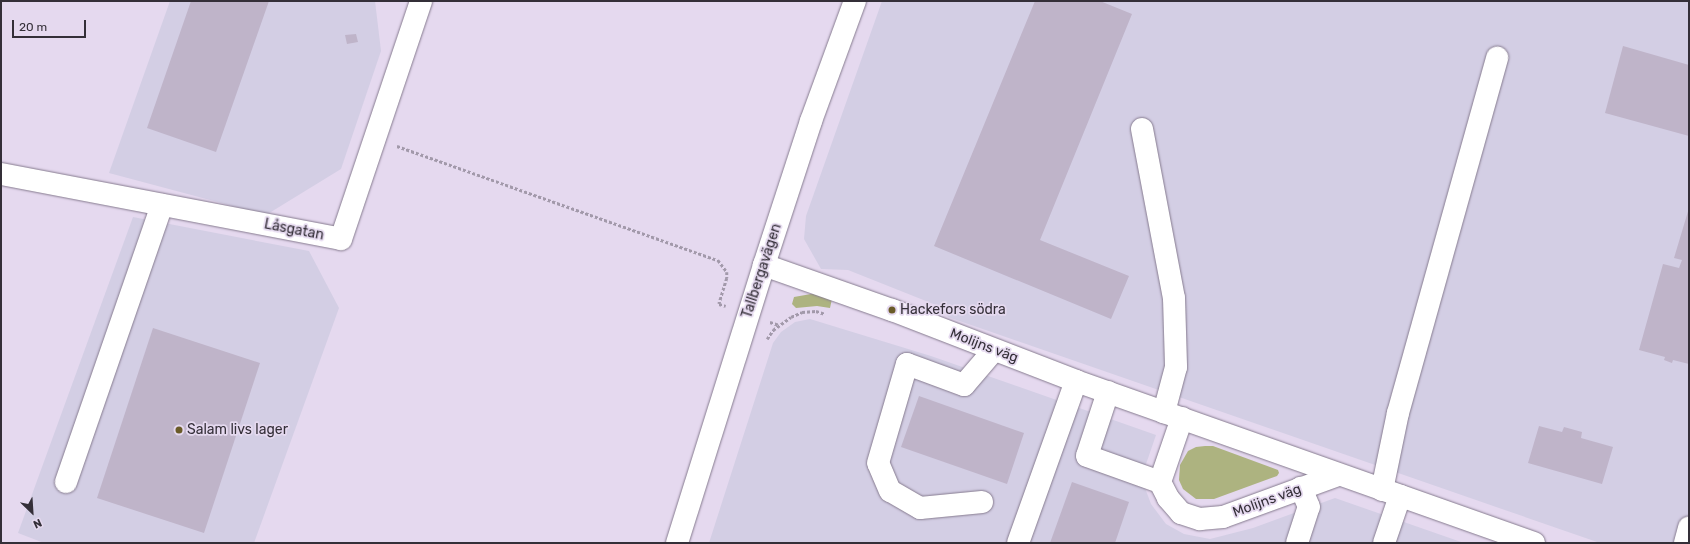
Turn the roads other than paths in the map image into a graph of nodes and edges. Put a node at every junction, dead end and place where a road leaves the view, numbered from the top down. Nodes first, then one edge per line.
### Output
1 (421, 1) edge
2 (854, 1) edge
3 (1497, 58) dead end
4 (1142, 129) dead end
5 (1, 174) edge
6 (162, 205) junction
7 (764, 265) junction
8 (994, 350) junction
9 (1076, 381) junction
10 (1108, 392) junction
11 (1173, 415) junction
12 (1338, 475) junction
13 (66, 482) dead end
14 (1160, 482) junction
15 (1301, 488) junction
16 (1391, 493) junction
17 (982, 502) dead end
18 (1689, 528) edge
19 (1523, 541) edge
20 (677, 543) edge
21 (1018, 543) edge
22 (1297, 543) edge
23 (1384, 543) edge
24 (1685, 543) edge

1 - 6 street, Låsgatan
2 - 7 street, Tallbergavägen
3 - 16 street
4 - 11 street
5 - 6 street, Låsgatan
6 - 13 street
7 - 8 street, Molijns väg
7 - 20 street, Tallbergavägen
8 - 9 street, Molijns väg
8 - 17 street
9 - 10 street, Molijns väg
9 - 21 street
10 - 11 street, Molijns väg
10 - 14 street
11 - 12 street, Molijns väg
11 - 14 street
12 - 15 street, Molijns väg
12 - 16 street, Molijns väg
14 - 15 street, Molijns väg
15 - 22 street
16 - 19 street, Molijns väg
16 - 23 street
18 - 24 street

